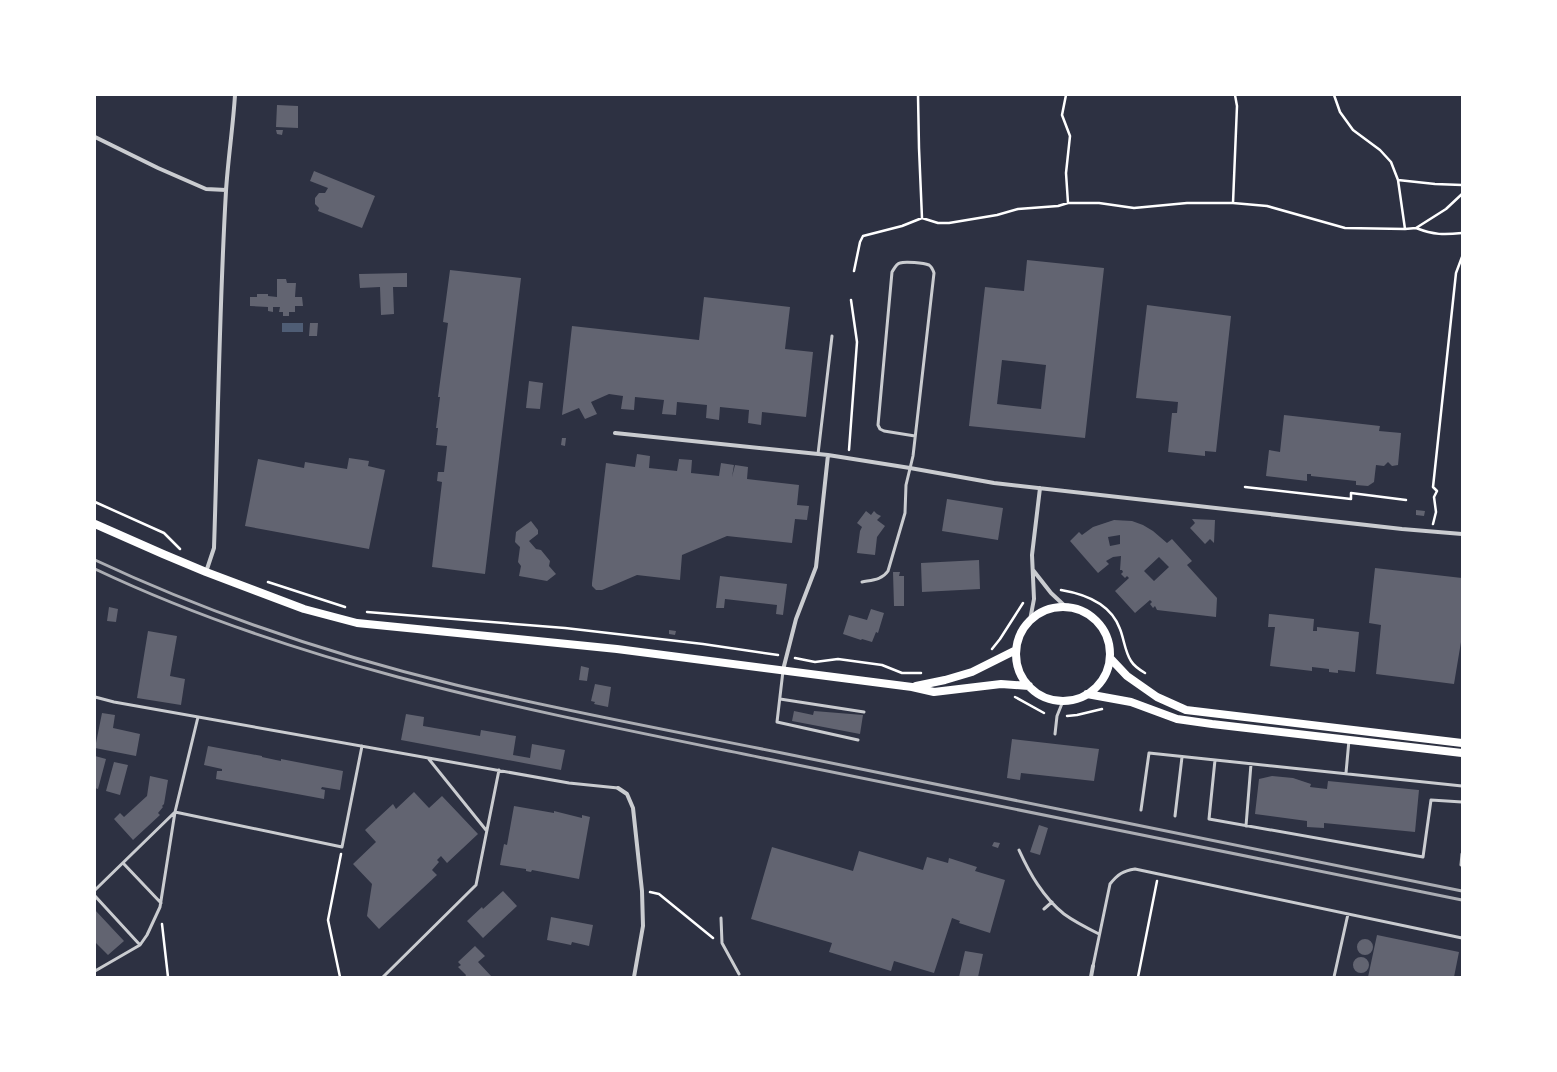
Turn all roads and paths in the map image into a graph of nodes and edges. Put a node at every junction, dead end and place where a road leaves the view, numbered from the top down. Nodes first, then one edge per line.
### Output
1 (235, 95) edge
2 (918, 95) edge
3 (1066, 95) edge
4 (1235, 95) edge
5 (1334, 95) edge
6 (95, 137) edge
7 (1398, 180) junction
8 (1462, 185) edge
9 (226, 190) junction
10 (1462, 194) edge
11 (1068, 203) junction
12 (1233, 203) junction
13 (922, 218) junction
14 (1416, 228) junction
15 (1406, 229) junction
16 (1462, 233) edge
17 (1462, 258) edge
18 (854, 271) dead end
19 (852, 300) dead end
20 (832, 336) dead end
21 (615, 432) dead end
22 (915, 436) junction
23 (818, 454) junction
24 (828, 455) junction
25 (848, 458) junction
26 (910, 468) junction
27 (1245, 487) dead end
28 (1040, 488) junction
29 (1406, 500) dead end
30 (95, 502) edge
31 (95, 524) edge
32 (1432, 531) junction
33 (1462, 534) edge
34 (183, 552) dead end
35 (1033, 570) junction
36 (206, 572) junction
37 (261, 580) dead end
38 (862, 582) dead end
39 (1059, 590) dead end
40 (1024, 602) dead end
41 (1066, 607) junction
42 (352, 609) dead end
43 (359, 612) dead end
44 (1030, 620) junction
45 (1016, 650) junction
46 (990, 651) dead end
47 (786, 656) junction
48 (1110, 658) junction
49 (783, 670) junction
50 (924, 673) dead end
51 (1150, 678) dead end
52 (1029, 686) junction
53 (912, 687) junction
54 (1010, 694) dead end
55 (1087, 694) junction
56 (95, 697) edge
57 (780, 699) junction
58 (1063, 701) junction
59 (1101, 709) dead end
60 (864, 712) dead end
61 (1044, 713) dead end
62 (1067, 716) dead end
63 (198, 717) junction
64 (1055, 734) dead end
65 (858, 740) dead end
66 (1349, 740) junction
67 (1462, 743) edge
68 (362, 746) junction
69 (1462, 753) edge
70 (1182, 757) junction
71 (428, 758) junction
72 (1215, 760) junction
73 (1251, 764) junction
74 (498, 770) junction
75 (1346, 773) junction
76 (1462, 786) edge
77 (618, 788) joint
78 (1462, 802) edge
79 (1141, 810) dead end
80 (175, 812) junction
81 (1175, 816) dead end
82 (1246, 826) junction
83 (486, 830) junction
84 (342, 847) junction
85 (1019, 850) dead end
86 (1462, 854) edge
87 (123, 863) junction
88 (1461, 865) dead end
89 (1159, 874) junction
90 (95, 890) edge
91 (642, 891) junction
92 (95, 896) edge
93 (1052, 902) junction
94 (161, 903) junction
95 (160, 907) junction
96 (1044, 909) dead end
97 (1348, 914) junction
98 (721, 918) dead end
99 (1099, 934) junction
100 (1462, 938) edge
101 (722, 943) junction
102 (140, 946) junction
103 (1093, 966) joint
104 (95, 971) edge
105 (739, 974) dead end
106 (168, 977) edge
107 (340, 977) edge
108 (382, 977) edge
109 (634, 977) edge
110 (1091, 977) edge
111 (1138, 977) edge
112 (1334, 977) edge

1 - 9 street
2 - 13 path
3 - 11 path
4 - 12 path
5 - 7 path
6 - 9 street
7 - 8 path
7 - 15 path
9 - 36 street
10 - 14 path
11 - 12 path
11 - 13 path
12 - 15 path
13 - 18 path
14 - 15 path
14 - 16 path
17 - 32 path
19 - 25 path
20 - 23 lane
21 - 23 street
22 - 22 lane
22 - 26 lane
23 - 24 street
24 - 25 street
24 - 47 street
25 - 26 street
26 - 28 street
26 - 38 lane
27 - 29 path
28 - 32 street
28 - 35 street
30 - 34 path
31 - 36 main road
32 - 33 street
35 - 41 street
35 - 44 street
36 - 49 main road
37 - 42 path
39 - 51 path
40 - 46 path
41 - 44 main road
41 - 48 main road
43 - 47 path
44 - 45 main road
45 - 52 main road
45 - 53 main road
47 - 49 street
47 - 50 path
48 - 55 main road
48 - 67 main road
49 - 53 main road
49 - 57 lane
52 - 53 main road
52 - 58 main road
54 - 61 path
55 - 58 main road
55 - 66 main road
56 - 63 lane
57 - 60 lane
57 - 65 lane
58 - 64 lane
59 - 62 path
63 - 68 lane
63 - 80 lane
66 - 69 main road
66 - 75 lane
68 - 71 lane
68 - 84 lane
70 - 72 lane
70 - 79 lane
70 - 81 lane
71 - 74 lane
71 - 83 lane
72 - 73 lane
72 - 82 lane
73 - 75 lane
73 - 82 lane
74 - 77 lane
74 - 83 lane
75 - 76 lane
77 - 91 street
78 - 82 lane
80 - 84 lane
80 - 87 lane
80 - 94 lane
83 - 108 lane
84 - 107 path
85 - 93 lane
86 - 88 lane
87 - 90 lane
87 - 94 lane
89 - 97 lane
89 - 99 lane
89 - 111 path
91 - 101 path
91 - 109 street
92 - 102 lane
93 - 96 lane
93 - 99 lane
94 - 95 lane
95 - 102 lane
95 - 106 path
97 - 100 lane
97 - 112 lane
98 - 101 lane
99 - 103 lane
101 - 105 lane
102 - 104 lane
103 - 110 street

